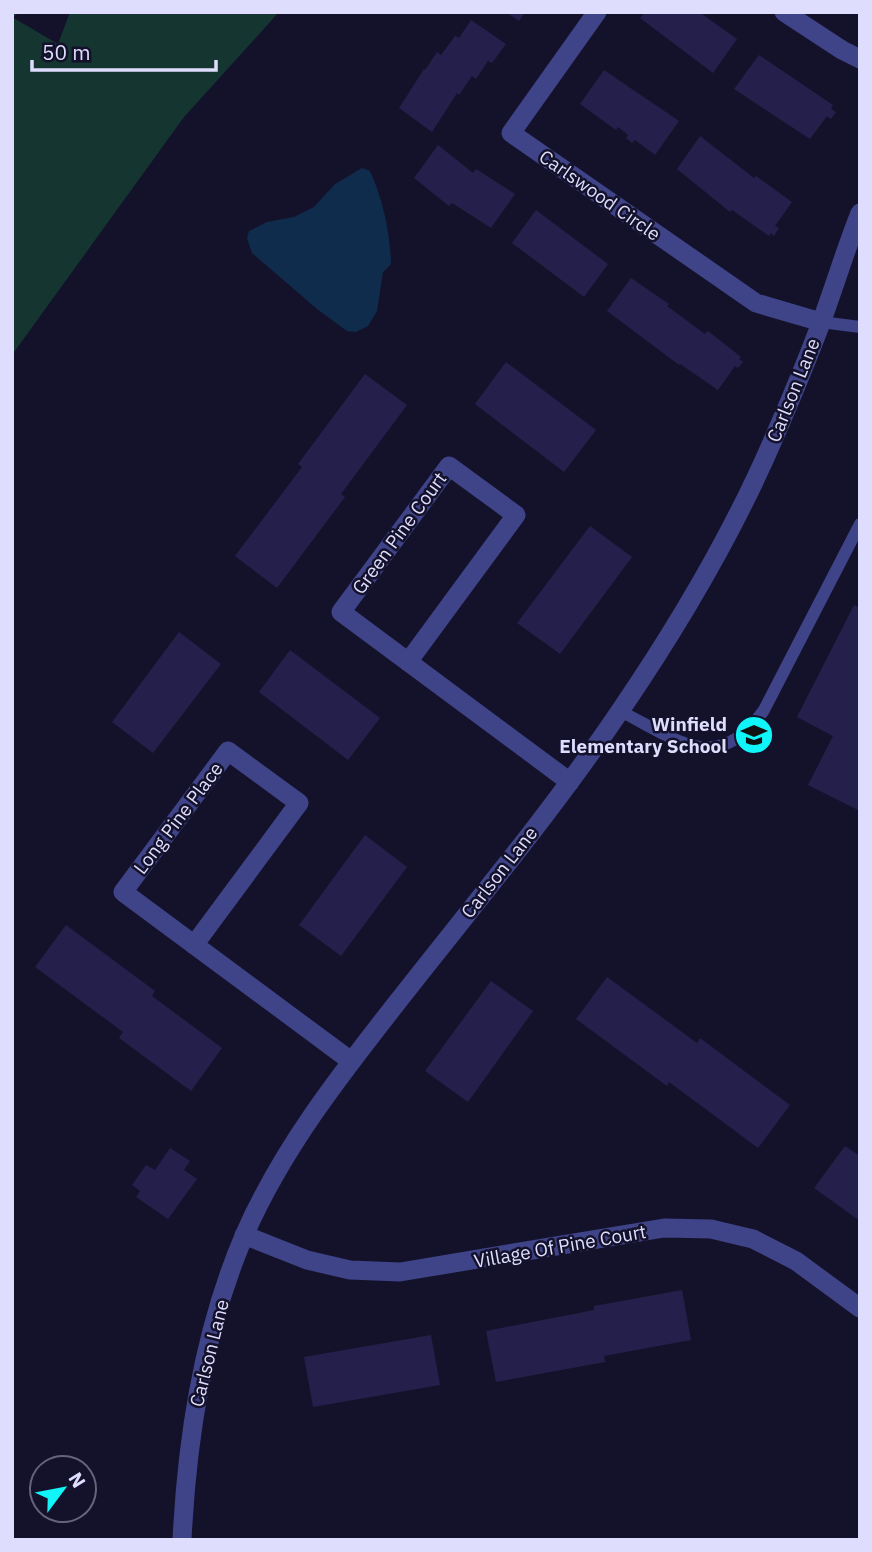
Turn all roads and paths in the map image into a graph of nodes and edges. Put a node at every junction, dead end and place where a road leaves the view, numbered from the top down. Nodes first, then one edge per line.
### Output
1 (597, 12) edge
2 (784, 12) edge
3 (860, 59) edge
4 (860, 213) edge
5 (821, 322) junction
6 (860, 327) edge
7 (860, 524) edge
8 (408, 662) junction
9 (620, 711) junction
10 (570, 782) junction
11 (194, 945) junction
12 (351, 1061) junction
13 (244, 1236) junction
14 (860, 1308) edge
15 (182, 1540) edge

1 - 5 street, Carlswood Circle
2 - 3 street
4 - 5 street, Carlson Lane
5 - 6 lane
5 - 9 street, Carlson Lane
7 - 9 lane
8 - 8 street, Green Pine Court
8 - 10 street, Green Pine Court
9 - 10 street, Carlson Lane
10 - 12 street, Carlson Lane
11 - 11 street, Long Pine Place
11 - 12 street, Long Pine Place
12 - 13 street, Carlson Lane
13 - 14 street, Village Of Pine Court
13 - 15 street, Carlson Lane

